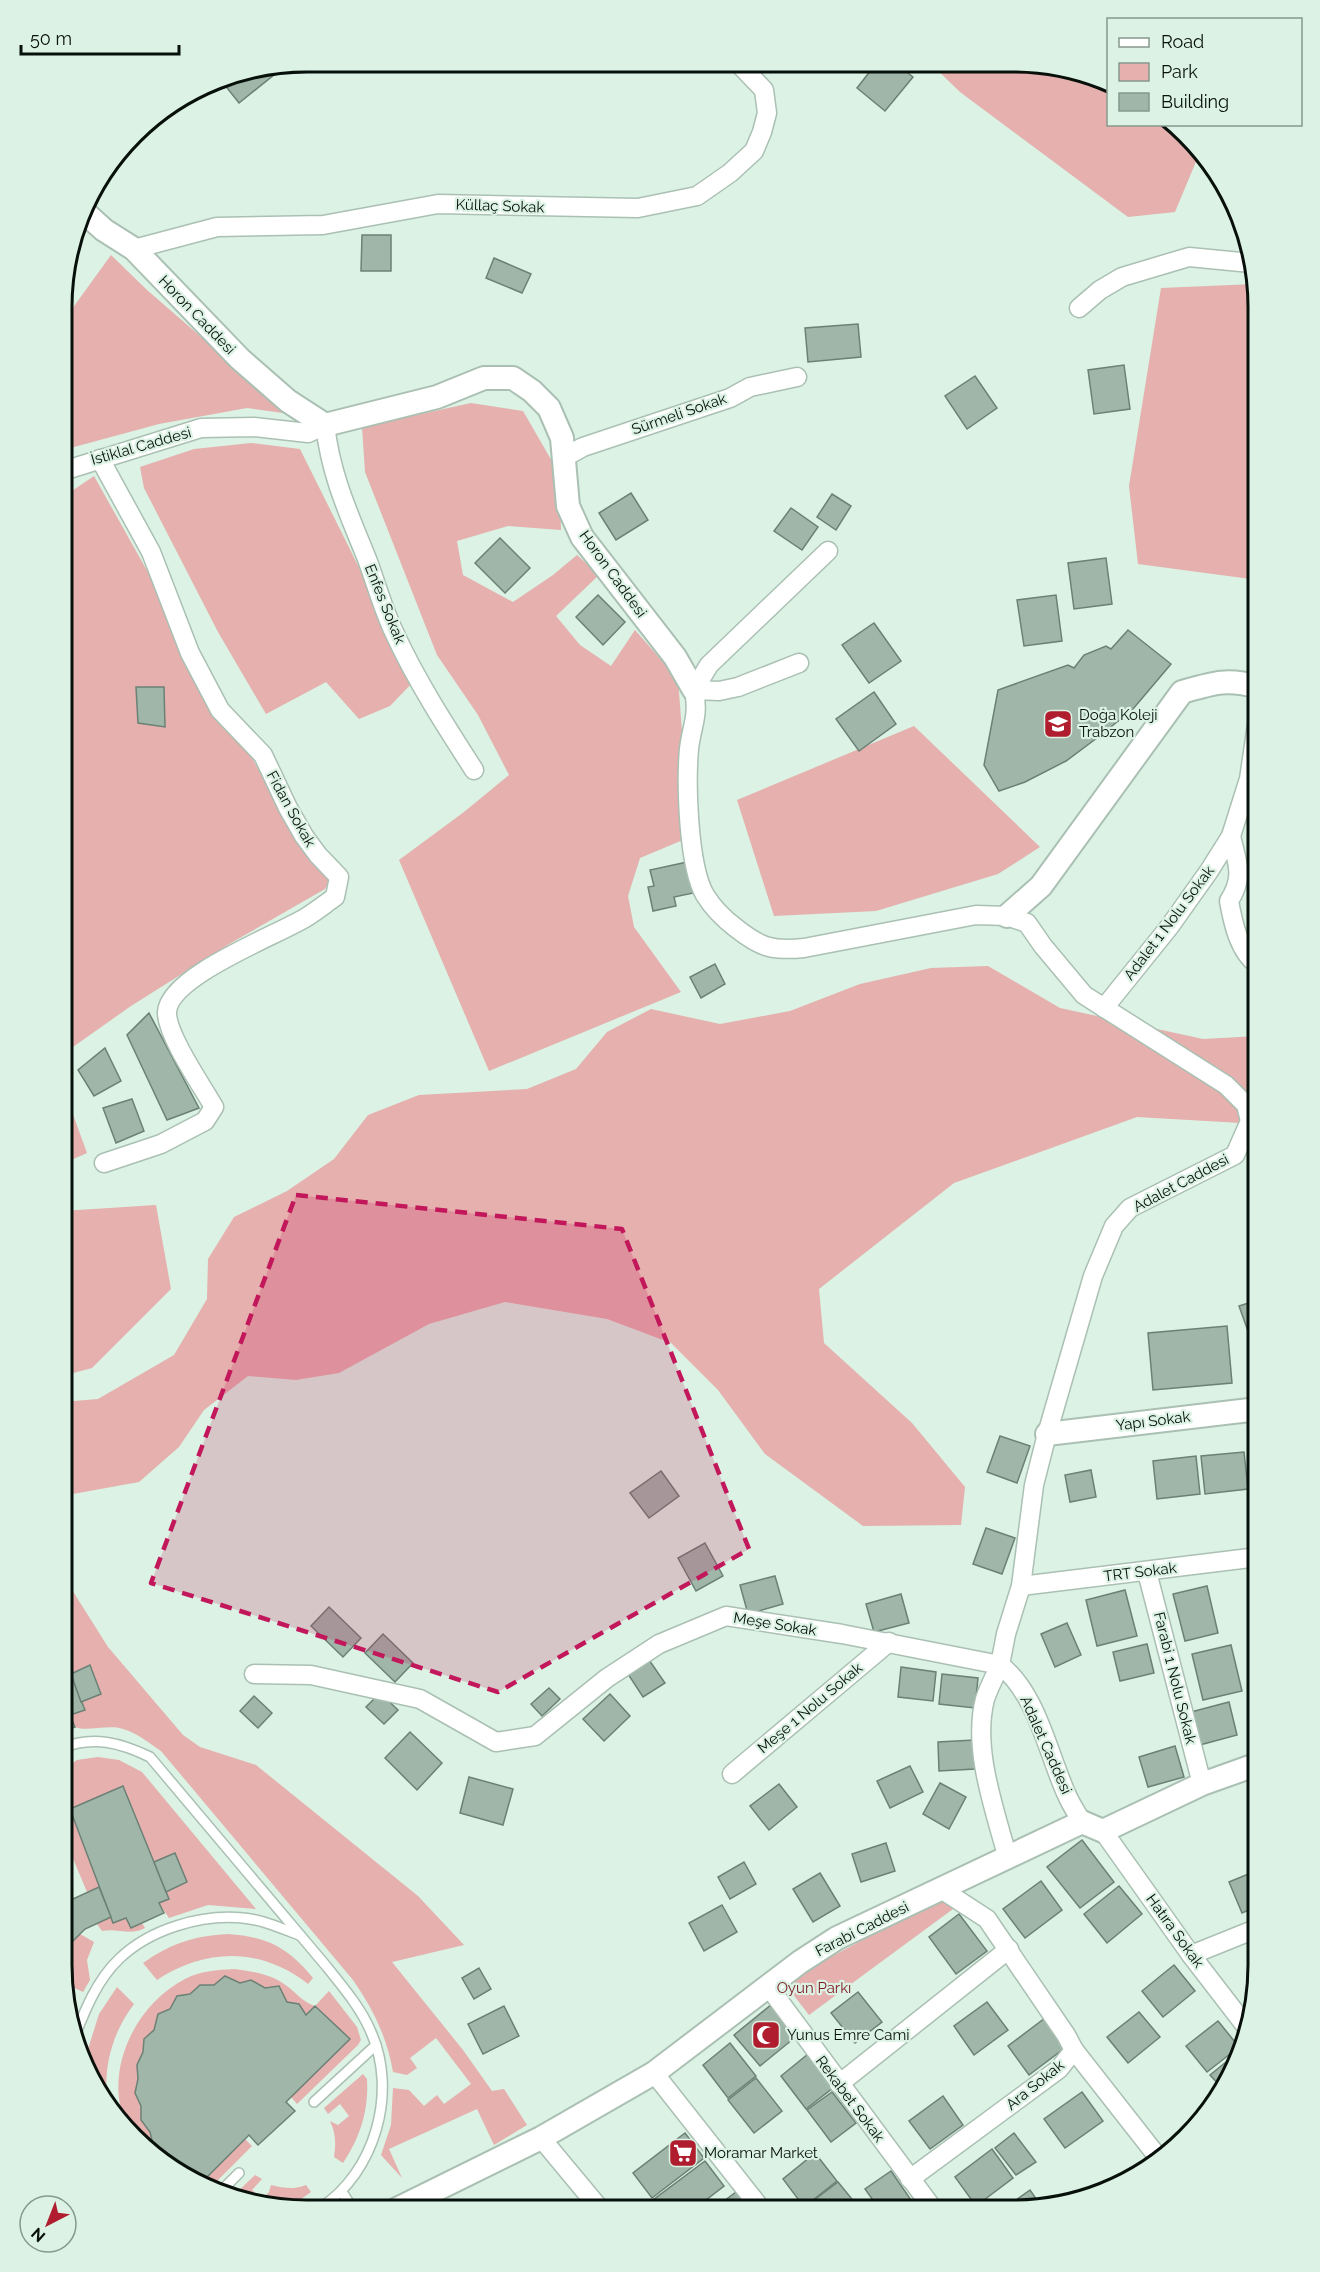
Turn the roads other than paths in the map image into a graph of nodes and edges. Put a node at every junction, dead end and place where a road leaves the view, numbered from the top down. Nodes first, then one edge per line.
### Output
1 (747, 72) edge
2 (90, 218) edge
3 (134, 249) junction
4 (1243, 262) edge
5 (1079, 308) dead end
6 (797, 377) dead end
7 (325, 424) junction
8 (563, 458) junction
9 (99, 459) junction
10 (72, 468) edge
11 (828, 551) dead end
12 (799, 663) dead end
13 (1248, 684) edge
14 (694, 690) junction
15 (474, 770) dead end
16 (1248, 782) edge
17 (1231, 836) junction
18 (1007, 916) junction
19 (1248, 954) edge
20 (1104, 1008) junction
21 (1248, 1113) edge
22 (1248, 1126) edge
23 (104, 1163) dead end
24 (1248, 1410) edge
25 (1047, 1434) junction
26 (1248, 1558) edge
27 (1147, 1572) junction
28 (1021, 1586) junction
29 (889, 1642) junction
30 (1000, 1665) junction
31 (254, 1674) dead end
32 (72, 1744) edge
33 (1248, 1768) edge
34 (732, 1774) dead end
35 (1202, 1784) junction
36 (1082, 1822) junction
37 (1103, 1831) junction
38 (1008, 1859) junction
39 (941, 1889) junction
40 (1248, 1932) edge
41 (302, 1936) junction
42 (1009, 1949) junction
43 (1191, 1955) junction
44 (768, 1986) junction
45 (1241, 2020) edge
46 (80, 2024) edge
47 (376, 2045) junction
48 (1074, 2050) junction
49 (654, 2073) junction
50 (839, 2084) junction
51 (314, 2102) dead end
52 (541, 2138) junction
53 (1154, 2152) edge
54 (239, 2173) dead end
55 (910, 2179) junction
56 (226, 2186) edge
57 (342, 2192) junction
58 (331, 2200) edge
59 (347, 2200) edge
60 (415, 2200) edge
61 (593, 2200) edge
62 (754, 2200) edge
63 (926, 2200) edge

1 - 3 street, Küllaç Sokak
2 - 3 street, Horon Caddesi
3 - 7 street, Horon Caddesi
4 - 5 street
6 - 8 street, Sürmeli Sokak
7 - 8 street, Horon Caddesi
7 - 9 street, İstiklal Caddesi
7 - 15 street, Enfes Sokak
8 - 14 street, Horon Caddesi
9 - 10 street, İstiklal Caddesi
9 - 23 street, Fidan Sokak
11 - 14 street
12 - 14 street
13 - 18 street
14 - 18 street, Horon Caddesi
16 - 17 street, Adalet 1 Nolu Sokak
17 - 19 street, Adalet 1 Nolu Sokak
17 - 20 street, Adalet 1 Nolu Sokak
18 - 20 street, Adalet Caddesi
20 - 21 street, Adalet Caddesi
22 - 25 street, Adalet Caddesi
24 - 25 street, Yapı Sokak
25 - 28 street, Adalet Caddesi
26 - 27 street, TRT Sokak
27 - 28 street, TRT Sokak
27 - 35 street, Farabi 1 Nolu Sokak
28 - 30 street, Adalet Caddesi
29 - 30 street, Meşe Sokak
29 - 31 street, Meşe Sokak
29 - 34 street, Meşe 1 Nolu Sokak
30 - 36 street, Adalet Caddesi
30 - 38 street
32 - 41 lane
33 - 35 street
35 - 37 street
36 - 37 street
36 - 38 street, Farabi Caddesi
37 - 43 street, Hatıra Sokak
38 - 39 street, Farabi Caddesi
39 - 42 street, Ara Sokak
39 - 44 street, Farabi Caddesi
40 - 43 street
41 - 46 lane
41 - 47 lane
42 - 48 street, Ara Sokak
42 - 50 street
43 - 45 street, Hatıra Sokak
44 - 49 street, Farabi Caddesi
44 - 50 street, Rekabet Sokak
47 - 51 lane
47 - 57 lane
48 - 53 street
48 - 55 street, Ara Sokak
49 - 52 street, Farabi Caddesi
49 - 62 street
50 - 55 street, Rekabet Sokak
52 - 60 street, Farabi Caddesi
52 - 61 street
54 - 56 lane
55 - 63 street, Rekabet Sokak
57 - 58 lane
57 - 59 lane

